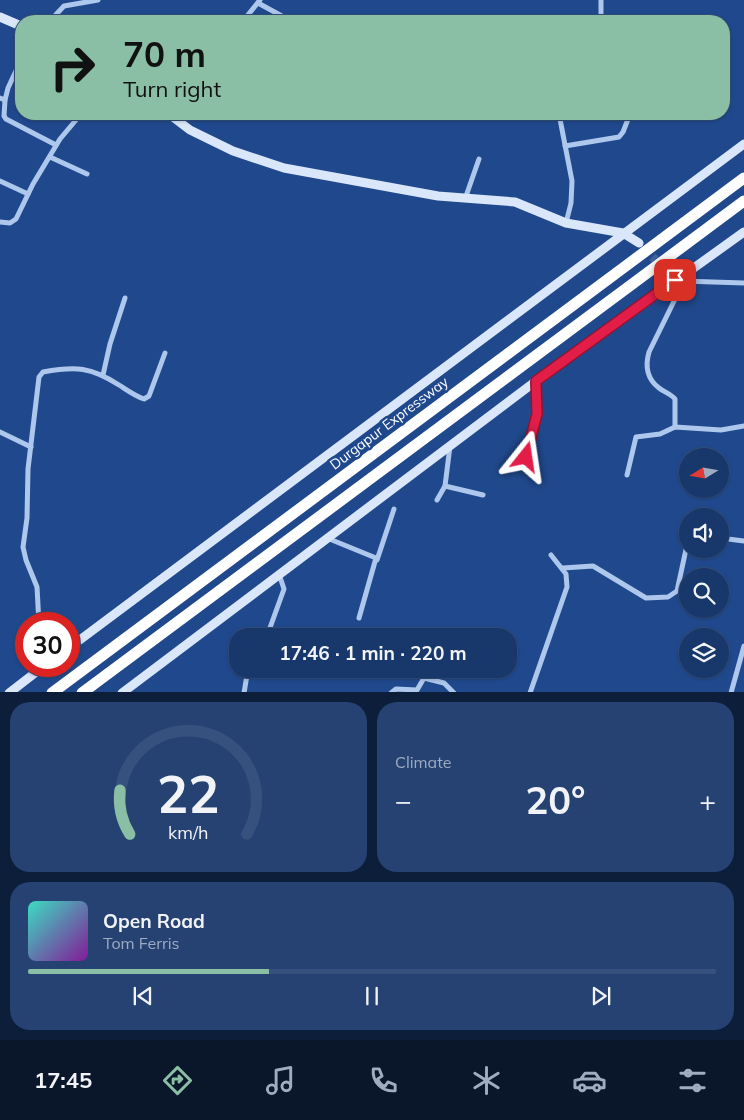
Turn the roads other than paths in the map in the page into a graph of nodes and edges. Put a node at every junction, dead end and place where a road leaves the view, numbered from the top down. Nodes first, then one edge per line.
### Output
1 (98, 0) edge
2 (601, 0) edge
3 (259, 2) edge
4 (56, 15) edge
5 (248, 15) edge
6 (281, 15) edge
7 (601, 15) edge
8 (0, 17) edge
9 (15, 23) edge
10 (15, 73) edge
11 (3, 99) edge
12 (76, 120) edge
13 (178, 120) edge
14 (559, 120) edge
15 (628, 120) edge
16 (744, 144) edge
17 (56, 145) junction
18 (565, 146) junction
19 (50, 157) junction
20 (479, 159) dead end
21 (87, 174) dead end
22 (744, 178) edge
23 (0, 181) edge
24 (28, 194) junction
25 (465, 199) junction
26 (744, 201) edge
27 (0, 222) edge
28 (566, 223) junction
29 (744, 232) edge
30 (623, 233) junction
31 (639, 243) tunnel mouth
32 (665, 270) tunnel mouth
33 (679, 281) junction
34 (744, 284) edge
35 (125, 298) dead end
36 (165, 353) dead end
37 (104, 375) junction
38 (536, 381) junction
39 (744, 426) edge
40 (675, 427) junction
41 (0, 432) edge
42 (450, 446) junction
43 (31, 447) junction
44 (526, 457) dead end
45 (627, 475) dead end
46 (445, 486) junction
47 (483, 496) dead end
48 (438, 500) dead end
49 (394, 509) dead end
50 (326, 538) junction
51 (729, 539) edge
52 (744, 541) edge
53 (551, 555) dead end
54 (684, 558) edge
55 (377, 560) junction
56 (563, 568) junction
57 (278, 574) junction
58 (38, 612) edge
59 (359, 618) dead end
60 (270, 628) edge
61 (80, 640) edge
62 (744, 646) edge
63 (29, 677) edge
64 (246, 678) edge
65 (9, 692) edge
66 (52, 692) edge
67 (82, 692) edge
68 (122, 692) edge
69 (244, 692) edge
70 (391, 692) edge
71 (454, 692) edge
72 (530, 692) edge
73 (732, 692) edge

1 - 4 street
2 - 7 street
3 - 5 street
3 - 6 street
8 - 9 street
10 - 11 street
11 - 17 street
12 - 17 street
13 - 25 street
14 - 18 street
15 - 18 street
16 - 30 street
17 - 19 street
18 - 28 street
19 - 21 street
19 - 24 street
20 - 25 street
22 - 66 highway, Durgapur Expressway
23 - 24 street
24 - 27 street
25 - 28 street
26 - 67 highway
28 - 30 street
29 - 33 street
30 - 31 street
30 - 61 street
32 - 33 street
33 - 34 street
33 - 38 street
33 - 40 street
35 - 37 street
36 - 37 street
37 - 43 street
38 - 42 street
38 - 44 street
39 - 40 street
40 - 45 street
41 - 43 street
42 - 46 street
42 - 50 street
43 - 58 street
46 - 47 street
46 - 48 street
49 - 55 street
50 - 55 street
50 - 57 street
51 - 52 street
53 - 56 street
54 - 56 street
55 - 59 street
56 - 72 street
57 - 60 street
57 - 68 street
62 - 73 street
63 - 65 street
64 - 69 street
70 - 71 street

